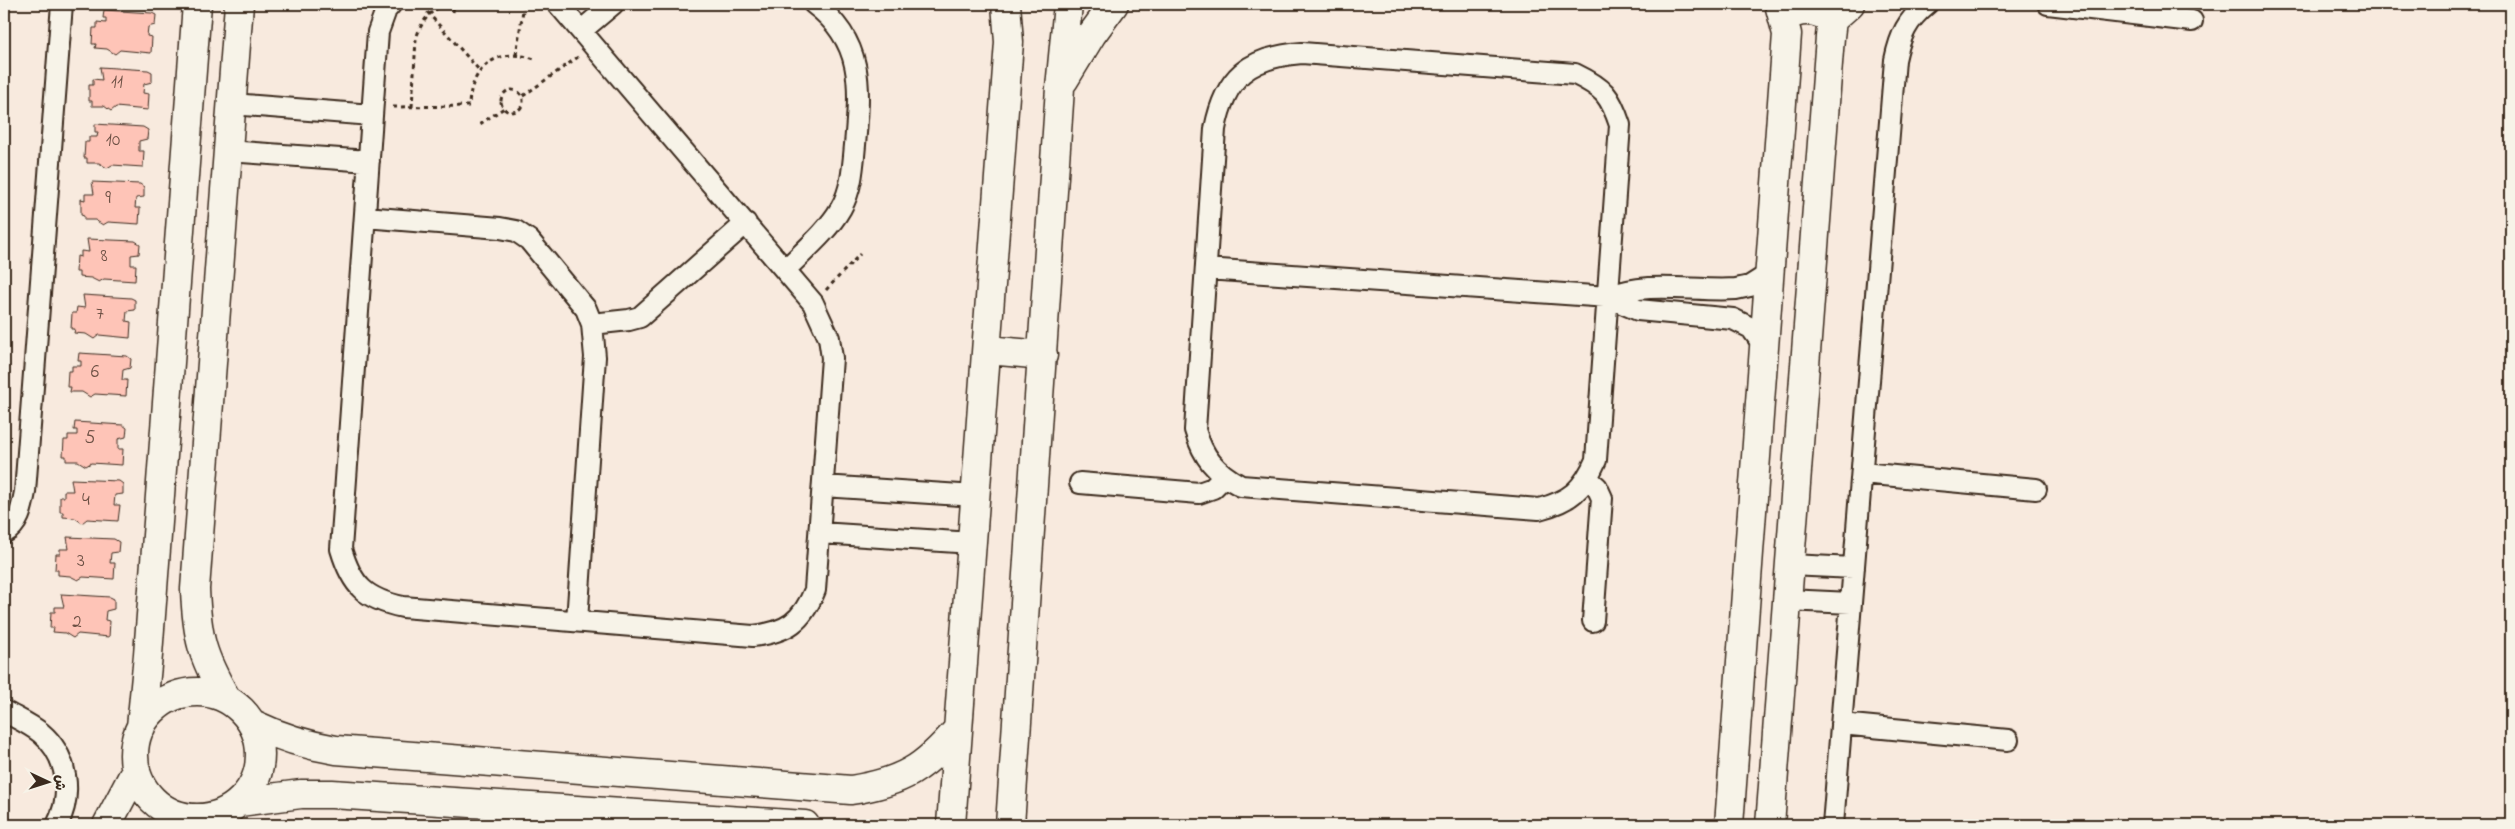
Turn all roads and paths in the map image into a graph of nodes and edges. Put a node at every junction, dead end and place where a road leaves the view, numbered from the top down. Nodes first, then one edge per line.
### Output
1 (62, 4) edge
2 (197, 4) edge
3 (239, 4) edge
4 (391, 4) edge
5 (446, 4) edge
6 (454, 4) edge
7 (524, 4) edge
8 (558, 4) edge
9 (613, 4) edge
10 (814, 4) edge
11 (1006, 4) edge
12 (1068, 4) edge
13 (1114, 4) edge
14 (1927, 4) edge
15 (2048, 4) edge
16 (422, 6) dead end
17 (1781, 11) edge
18 (453, 12) dead end
19 (1841, 12) edge
20 (430, 14) junction
21 (2192, 21) dead end
22 (582, 30) junction
23 (594, 46) junction
24 (516, 55) junction
25 (534, 59) dead end
26 (480, 71) junction
27 (1060, 88) junction
28 (523, 96) junction
29 (232, 104) junction
30 (412, 107) junction
31 (504, 108) junction
32 (372, 111) junction
33 (480, 124) dead end
34 (228, 151) junction
35 (369, 161) junction
36 (365, 217) junction
37 (746, 224) junction
38 (860, 254) dead end
39 (1206, 269) junction
40 (785, 270) junction
41 (1769, 274) junction
42 (1608, 297) junction
43 (813, 303) junction
44 (592, 324) junction
45 (1764, 346) junction
46 (986, 350) junction
47 (1043, 355) junction
48 (1862, 473) junction
49 (1224, 477) junction
50 (1588, 478) junction
51 (1080, 484) dead end
52 (823, 486) junction
53 (2036, 489) dead end
54 (976, 496) junction
55 (4, 533) edge
56 (820, 533) junction
57 (972, 543) junction
58 (1790, 564) junction
59 (1854, 568) junction
60 (1787, 600) junction
61 (1851, 604) junction
62 (577, 621) junction
63 (1593, 621) dead end
64 (226, 698) junction
65 (4, 712) edge
66 (253, 724) junction
67 (1841, 724) junction
68 (1736, 725) junction
69 (141, 727) junction
70 (1778, 727) junction
71 (958, 729) junction
72 (2008, 740) dead end
73 (136, 770) junction
74 (240, 802) junction
75 (197, 822) edge
76 (57, 825) edge
77 (107, 825) edge
78 (805, 825) edge
79 (951, 825) edge
80 (1010, 825) edge
81 (1729, 825) edge
82 (1770, 825) edge
83 (1833, 825) edge

1 - 55 street
2 - 69 street
3 - 29 street
4 - 32 street
5 - 20 path
6 - 18 path
7 - 24 path
8 - 22 street
9 - 22 street
10 - 40 street
11 - 46 street
12 - 27 street
13 - 27 street
14 - 48 street
15 - 21 street
16 - 20 path
17 - 19 street
17 - 41 street
19 - 58 street
20 - 26 path
20 - 30 path
22 - 23 street
23 - 28 path
23 - 37 street
24 - 25 path
24 - 26 path
26 - 30 path
27 - 47 street
28 - 31 path
28 - 31 path
29 - 32 street
29 - 34 street
30 - 32 path
31 - 33 path
32 - 35 street
34 - 35 street
34 - 64 street
35 - 36 street
36 - 44 street
36 - 62 street
37 - 40 street
37 - 44 street
38 - 43 path
39 - 42 street
39 - 42 street
39 - 49 street
40 - 43 street
41 - 42 street
41 - 45 street
42 - 45 street
42 - 50 street
43 - 52 street
44 - 62 street
45 - 68 street
46 - 47 street
46 - 54 street
47 - 80 street
48 - 53 street
48 - 59 street
49 - 50 street
49 - 51 street
50 - 63 street
52 - 54 street
52 - 56 street
54 - 57 street
56 - 57 street
56 - 62 street
57 - 71 street
58 - 59 street
58 - 60 street
59 - 61 street
60 - 61 street
60 - 70 street
61 - 67 street
64 - 66 street
64 - 69 street
65 - 76 street
66 - 71 street
66 - 74 street
67 - 72 street
67 - 83 street
68 - 70 street
68 - 81 street
69 - 73 street
70 - 82 street
71 - 79 street
73 - 75 street
73 - 77 street
74 - 75 street
74 - 78 street

